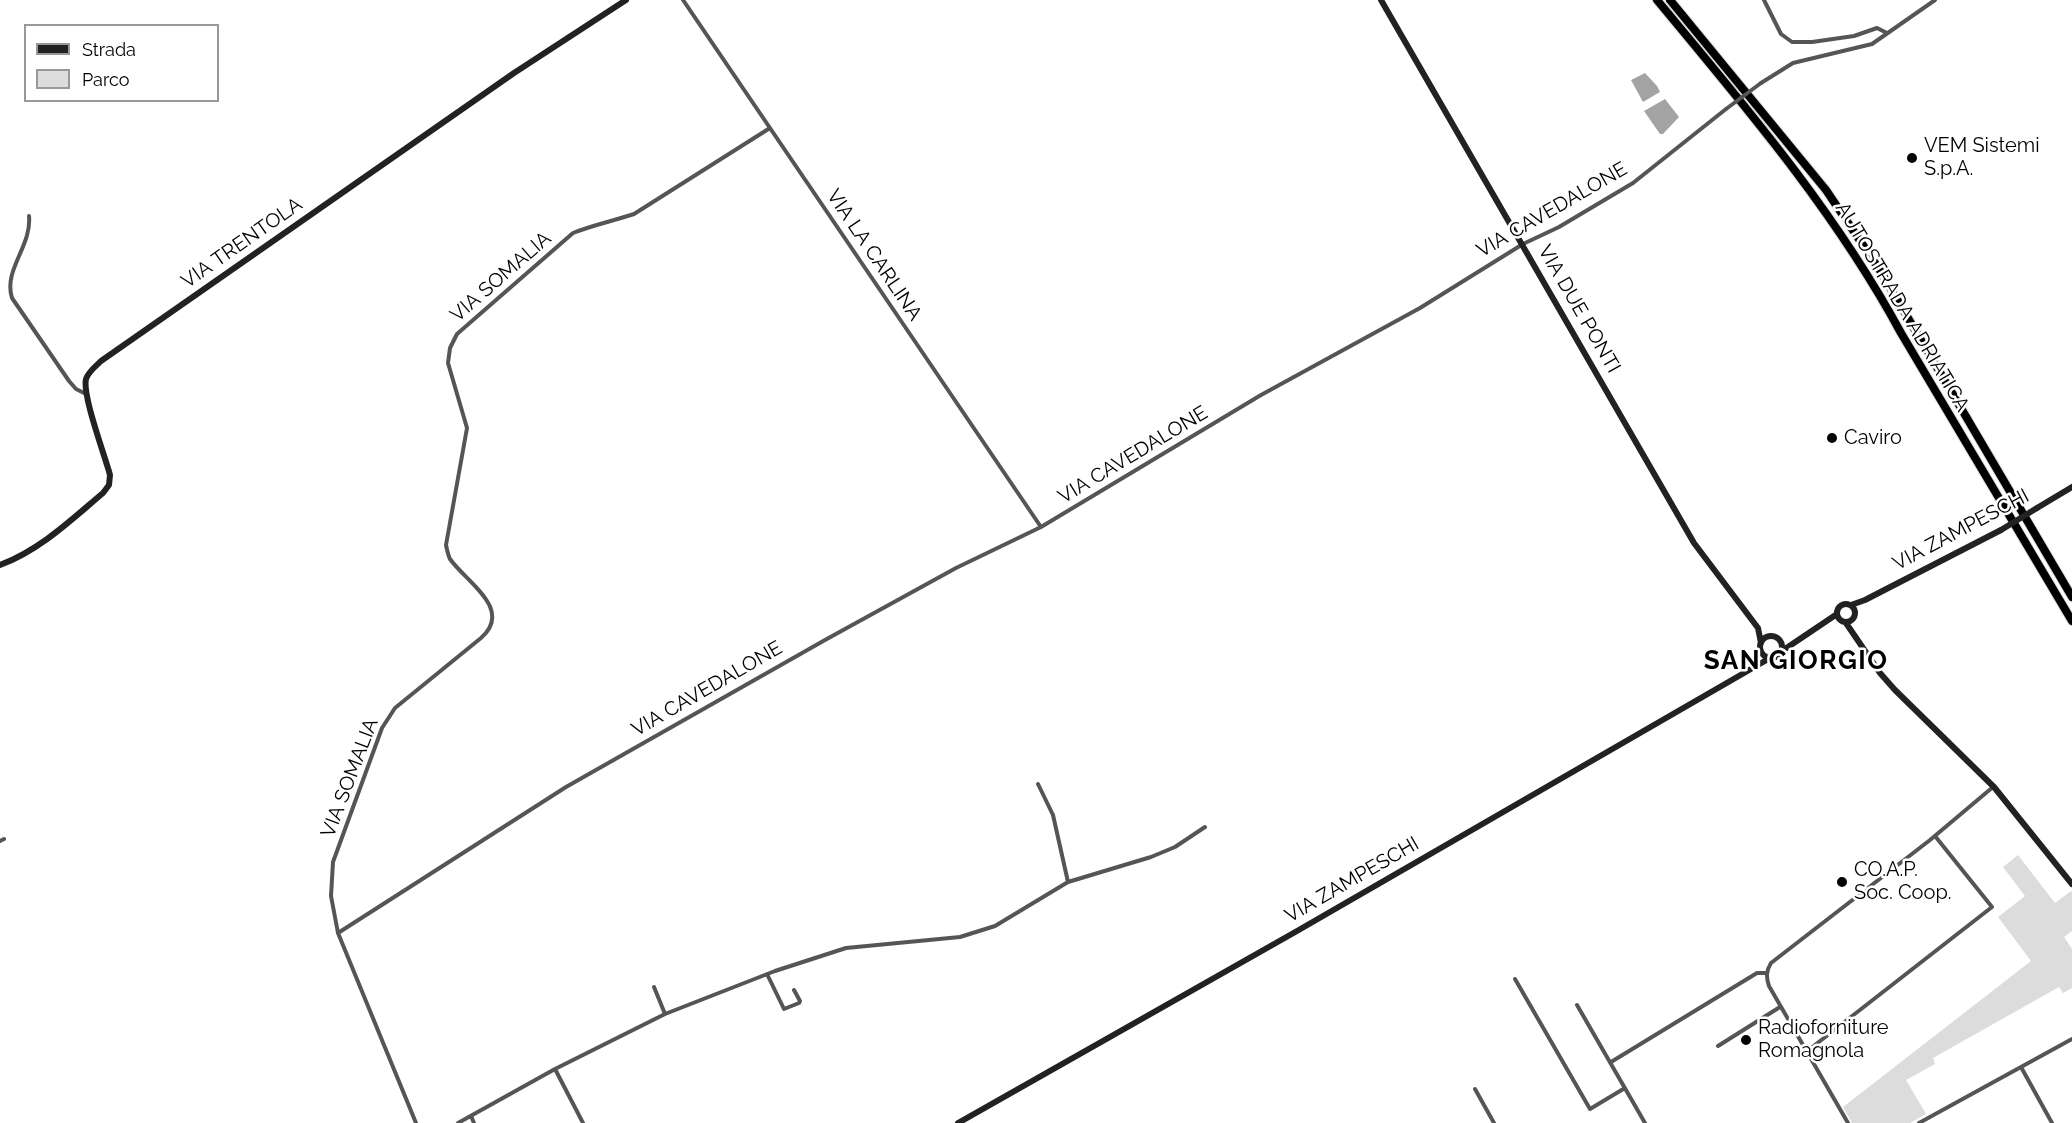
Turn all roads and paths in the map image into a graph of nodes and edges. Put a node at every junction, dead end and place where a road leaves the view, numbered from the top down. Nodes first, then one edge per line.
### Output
1 (626, 0) edge
2 (683, 0) edge
3 (1381, 0) edge
4 (1657, 0) edge
5 (1670, 0) edge
6 (1764, 0) edge
7 (1935, 0) edge
8 (1887, 33) junction
9 (770, 128) junction
10 (29, 216) dead end
11 (1523, 244) junction
12 (86, 394) junction
13 (2072, 487) edge
14 (1041, 527) junction
15 (0, 566) edge
16 (2072, 597) edge
17 (1865, 600) junction
18 (1851, 605) junction
19 (1855, 615) junction
20 (1841, 619) junction
21 (2072, 621) edge
22 (1758, 628) junction
23 (1772, 636) junction
24 (1855, 636) junction
25 (1781, 641) junction
26 (1761, 643) junction
27 (1791, 644) junction
28 (1782, 651) junction
29 (1767, 656) junction
30 (1038, 784) dead end
31 (1994, 787) junction
32 (1205, 827) dead end
33 (1935, 836) junction
34 (1068, 882) junction
35 (2072, 884) edge
36 (338, 933) junction
37 (1766, 973) junction
38 (767, 974) junction
39 (1515, 979) dead end
40 (654, 987) dead end
41 (794, 990) dead end
42 (1577, 1005) dead end
43 (1780, 1007) junction
44 (665, 1014) junction
45 (2072, 1039) edge
46 (1718, 1046) dead end
47 (1806, 1052) junction
48 (1611, 1062) junction
49 (2021, 1067) junction
50 (555, 1069) junction
51 (1625, 1088) junction
52 (1475, 1089) dead end
53 (471, 1116) junction
54 (1922, 1122) edge
55 (416, 1123) edge
56 (458, 1123) edge
57 (474, 1123) edge
58 (583, 1123) edge
59 (958, 1123) edge
60 (1494, 1123) edge
61 (1645, 1123) edge
62 (1848, 1123) edge
63 (2052, 1123) edge

1 - 12 street, VIA TRENTOLA
2 - 9 street, VIA LA CARLINA
3 - 11 street, VIA DUE PONTI
4 - 21 highway, AUTOSTRADA ADRIATICA
5 - 16 highway, AUTOSTRADA ADRIATICA
6 - 8 street
7 - 8 street, VIA CAVEDALONE
8 - 11 street, VIA CAVEDALONE, bridge
9 - 14 street, VIA LA CARLINA
9 - 36 street, VIA SOMALIA
10 - 12 street
11 - 14 street, VIA CAVEDALONE
11 - 22 street, VIA DUE PONTI
12 - 15 street
13 - 17 street, VIA ZAMPESCHI, bridge
14 - 36 street, VIA CAVEDALONE
17 - 18 street, VIA ZAMPESCHI
17 - 19 street
18 - 19 street
18 - 20 street
19 - 20 street
19 - 24 street
20 - 24 street
20 - 27 street
22 - 23 street, VIA DUE PONTI
22 - 26 street, VIA DUE PONTI
23 - 25 street
23 - 26 street
24 - 31 street
25 - 27 street
25 - 28 street
26 - 29 street
27 - 28 street
28 - 29 street
29 - 59 street, VIA ZAMPESCHI
30 - 34 street
31 - 33 street
31 - 35 street
32 - 34 street
33 - 37 street
33 - 47 street
34 - 38 street
36 - 55 street, VIA SOMALIA
37 - 43 street
37 - 48 street
38 - 41 street
38 - 44 street
39 - 51 street
40 - 44 street
42 - 48 street
43 - 46 street
43 - 47 street
44 - 50 street
45 - 49 street
47 - 62 street
48 - 51 street
49 - 54 street
49 - 63 street
50 - 53 street
50 - 58 street
51 - 61 street
52 - 60 street
53 - 56 street
53 - 57 street

